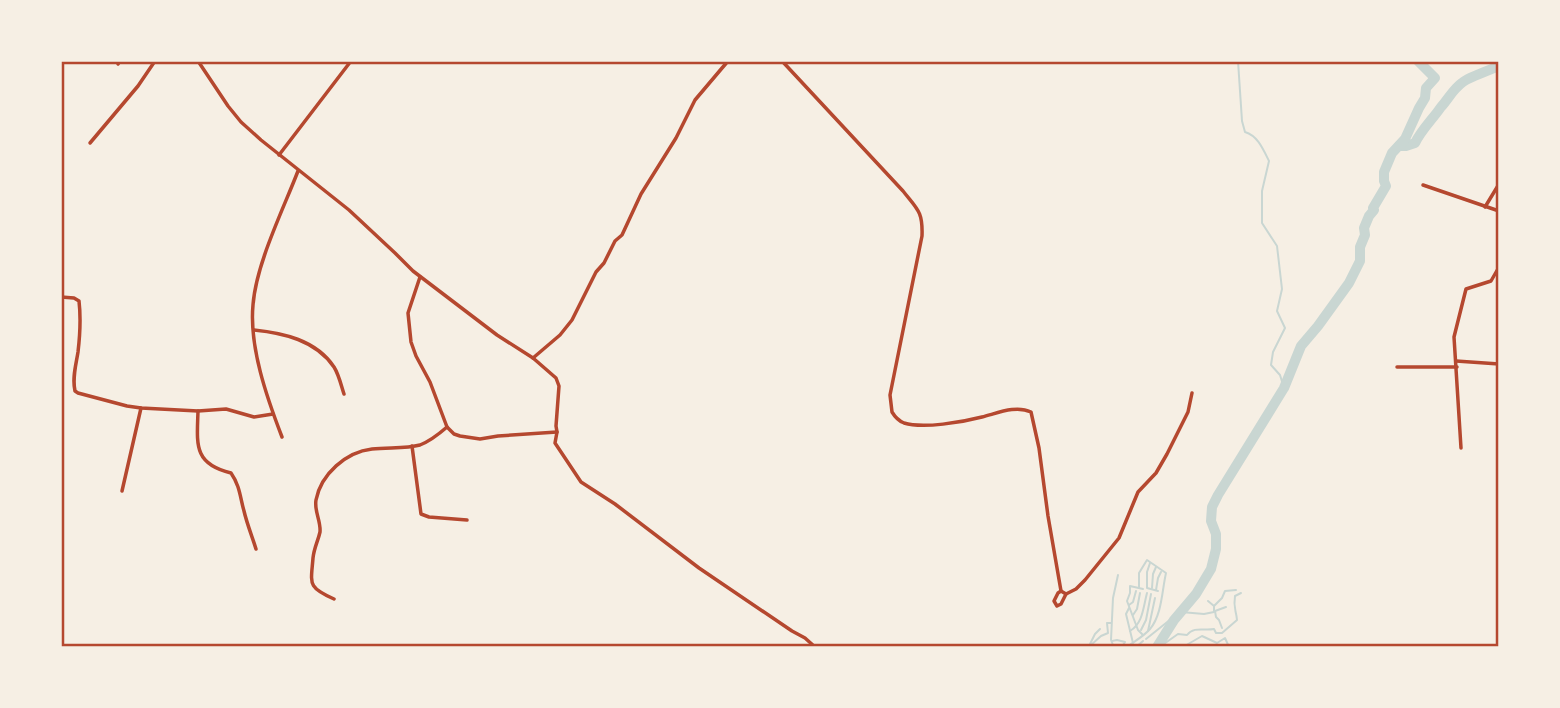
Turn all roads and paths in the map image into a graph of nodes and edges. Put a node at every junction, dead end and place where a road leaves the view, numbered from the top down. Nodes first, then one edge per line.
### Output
1 (155, 61) edge
2 (198, 61) edge
3 (351, 61) edge
4 (728, 61) edge
5 (782, 61) edge
6 (90, 143) dead end
7 (279, 155) junction
8 (298, 171) junction
9 (1499, 184) edge
10 (1423, 185) dead end
11 (1485, 207) junction
12 (1499, 211) edge
13 (1499, 267) edge
14 (420, 276) junction
15 (61, 297) edge
16 (254, 330) junction
17 (533, 358) junction
18 (1456, 361) junction
19 (1499, 364) edge
20 (1397, 367) dead end
21 (1457, 367) junction
22 (1192, 393) dead end
23 (344, 394) dead end
24 (141, 408) junction
25 (198, 411) junction
26 (273, 414) junction
27 (447, 427) junction
28 (557, 432) junction
29 (282, 437) dead end
30 (412, 446) junction
31 (1461, 448) dead end
32 (122, 491) dead end
33 (467, 520) dead end
34 (256, 549) dead end
35 (334, 599) dead end
36 (816, 647) edge

1 - 6 street
2 - 7 street
3 - 7 street
4 - 17 street
5 - 22 street
7 - 8 street
8 - 14 street
8 - 16 street
9 - 11 street
10 - 11 street
11 - 12 street
13 - 18 street
14 - 17 street
14 - 27 street
15 - 24 street
16 - 23 street
16 - 26 street
17 - 28 street
18 - 19 street
18 - 21 street
20 - 21 street
21 - 31 street
24 - 25 street
24 - 32 street
25 - 26 street
25 - 34 street
26 - 29 street
27 - 28 street
27 - 30 street
28 - 36 street
30 - 33 street
30 - 35 street

